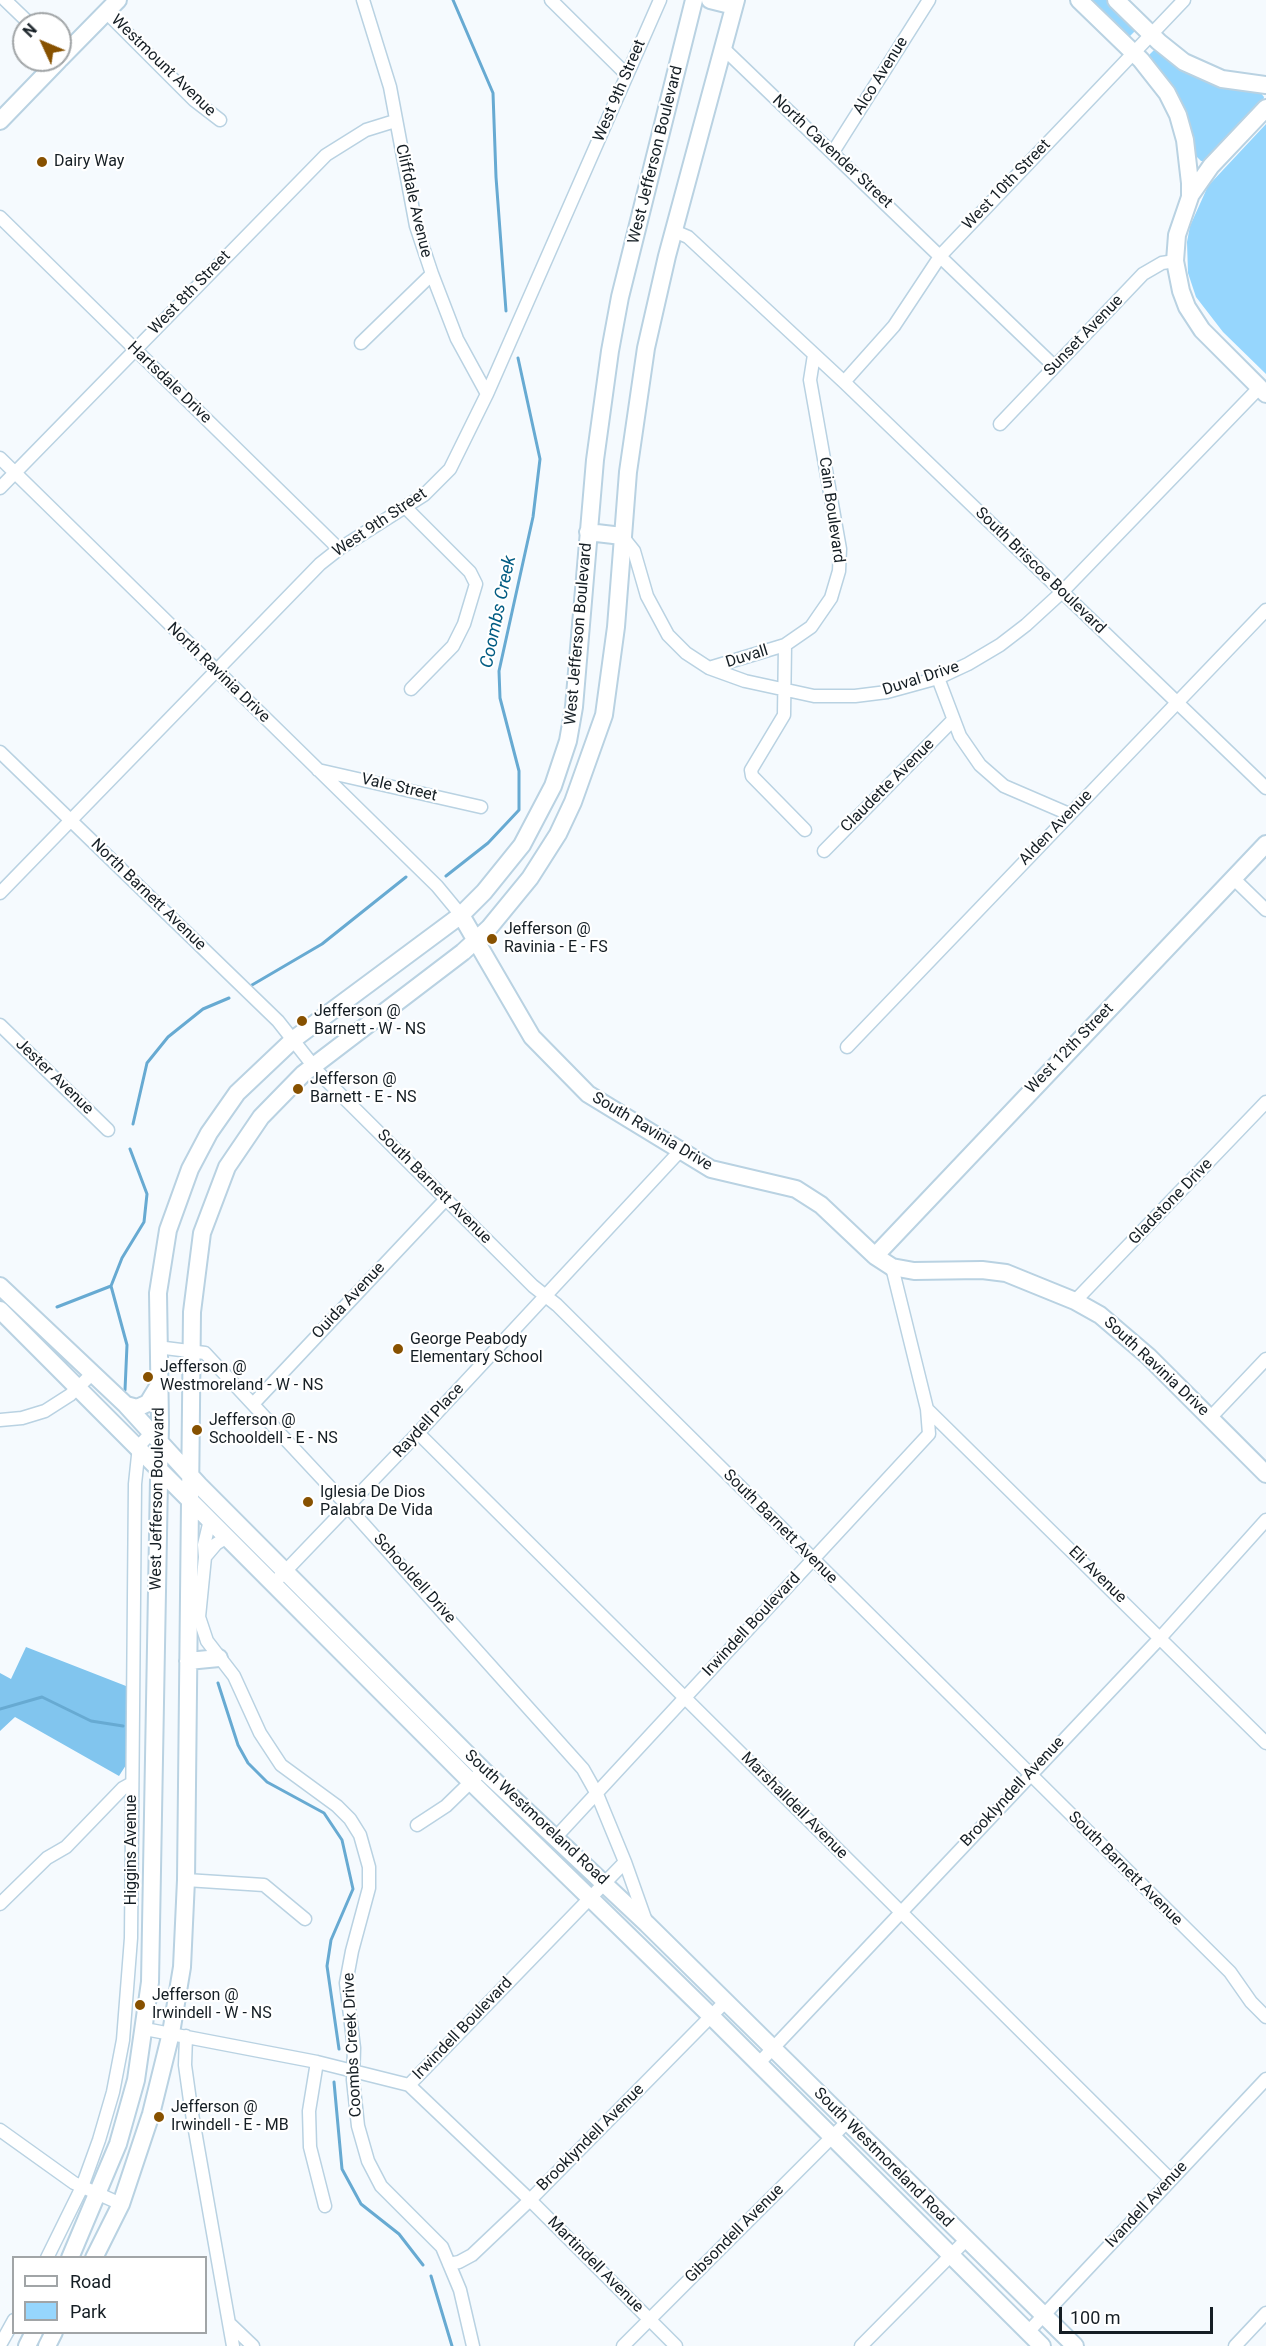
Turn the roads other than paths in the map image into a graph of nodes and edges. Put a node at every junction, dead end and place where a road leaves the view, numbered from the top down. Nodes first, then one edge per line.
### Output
1 (4, 0) edge
2 (363, 0) edge
3 (551, 0) edge
4 (660, 0) edge
5 (694, 0) edge
6 (710, 0) edge
7 (930, 0) edge
8 (1079, 0) edge
9 (1116, 0) edge
10 (1184, 0) edge
11 (735, 3) edge
12 (112, 6) edge
13 (17, 12) edge
14 (1151, 35) junction
15 (72, 45) edge
16 (723, 48) junction
17 (1133, 53) junction
18 (46, 72) edge
19 (627, 75) junction
20 (1264, 87) edge
21 (1266, 108) edge
22 (220, 120) dead end
23 (0, 121) edge
24 (395, 121) junction
25 (833, 152) junction
26 (1188, 157) junction
27 (1206, 171) junction
28 (1190, 197) junction
29 (0, 218) edge
30 (674, 231) junction
31 (940, 255) junction
32 (1175, 261) junction
33 (432, 274) junction
34 (361, 343) dead end
35 (134, 350) junction
36 (814, 355) junction
37 (1054, 366) junction
38 (844, 382) junction
39 (1263, 391) edge
40 (487, 394) junction
41 (1000, 424) dead end
42 (0, 458) edge
43 (15, 473) junction
44 (0, 488) edge
45 (406, 508) junction
46 (588, 532) junction
47 (622, 536) junction
48 (339, 549) junction
49 (1062, 592) junction
50 (1266, 610) edge
51 (785, 645) junction
52 (709, 668) junction
53 (216, 671) junction
54 (938, 678) junction
55 (411, 689) dead end
56 (785, 691) junction
57 (1177, 703) junction
58 (953, 720) junction
59 (0, 752) edge
60 (317, 770) junction
61 (1266, 788) edge
62 (481, 807) dead end
63 (1069, 814) junction
64 (70, 820) junction
65 (805, 830) dead end
66 (1266, 844) edge
67 (824, 851) dead end
68 (1233, 878) junction
69 (437, 886) joint
70 (0, 893) edge
71 (1266, 910) edge
72 (460, 915) junction
73 (475, 941) junction
74 (0, 1025) edge
75 (294, 1039) junction
76 (847, 1047) dead end
77 (313, 1066) junction
78 (1266, 1102) edge
79 (108, 1130) dead end
80 (680, 1151) junction
81 (446, 1199) junction
82 (875, 1256) junction
83 (892, 1267) junction
84 (0, 1286) edge
85 (546, 1296) junction
86 (1075, 1301) junction
87 (0, 1310) edge
88 (157, 1347) junction
89 (191, 1350) junction
90 (1266, 1359) edge
91 (92, 1374) junction
92 (159, 1385) junction
93 (77, 1389) junction
94 (253, 1404) junction
95 (126, 1405) junction
96 (927, 1409) junction
97 (1210, 1418) junction
98 (0, 1420) edge
99 (418, 1433) junction
100 (155, 1438) junction
101 (139, 1446) junction
102 (158, 1465) junction
103 (189, 1474) junction
104 (1266, 1474) edge
105 (188, 1497) junction
106 (348, 1507) junction
107 (210, 1520) junction
108 (1266, 1520) edge
109 (227, 1537) junction
110 (206, 1557) junction
111 (813, 1560) junction
112 (286, 1571) junction
113 (273, 1584) junction
114 (1161, 1636) junction
115 (219, 1658) junction
116 (188, 1661) junction
117 (684, 1698) junction
118 (1266, 1743) edge
119 (483, 1770) junction
120 (1029, 1775) junction
121 (471, 1782) junction
122 (132, 1783) junction
123 (597, 1794) junction
124 (417, 1825) dead end
125 (556, 1837) junction
126 (625, 1862) junction
127 (186, 1880) junction
128 (605, 1883) junction
129 (590, 1897) junction
130 (0, 1904) edge
131 (901, 1912) junction
132 (305, 1919) dead end
133 (647, 1924) junction
134 (725, 2002) junction
135 (711, 2016) junction
136 (1266, 2017) edge
137 (146, 2029) junction
138 (179, 2035) junction
139 (773, 2049) junction
140 (317, 2062) junction
141 (759, 2063) junction
142 (354, 2070) junction
143 (1266, 2079) edge
144 (409, 2085) junction
145 (847, 2122) junction
146 (0, 2130) edge
147 (832, 2137) junction
148 (1170, 2179) junction
149 (82, 2187) junction
150 (98, 2194) junction
151 (530, 2200) junction
152 (121, 2204) junction
153 (325, 2206) dead end
154 (966, 2240) junction
155 (951, 2255) junction
156 (48, 2256) edge
157 (71, 2256) edge
158 (95, 2256) edge
159 (449, 2264) junction
160 (1266, 2313) edge
161 (1044, 2316) junction
162 (650, 2319) junction
163 (12, 2324) edge
164 (230, 2324) junction
165 (1028, 2332) junction
166 (0, 2345) edge
167 (233, 2346) edge
168 (253, 2346) edge
169 (473, 2346) edge
170 (623, 2346) edge
171 (676, 2346) edge
172 (861, 2346) edge
173 (1042, 2346) edge
174 (1075, 2346) edge
175 (1235, 2346) edge

1 - 13 street
2 - 24 street, Cliffdale Avenue
3 - 19 street
4 - 19 street, West 9th Street
5 - 46 main road, West Jefferson Boulevard
6 - 11 main road
7 - 25 street, Alco Avenue
8 - 17 main road
9 - 14 main road
10 - 14 street, West 10th Street
11 - 16 main road, West Jefferson Boulevard
12 - 15 main road
12 - 22 street, Westmount Avenue
14 - 17 street, West 10th Street
14 - 20 main road
16 - 25 street, North Cavender Street
16 - 30 main road, West Jefferson Boulevard
17 - 26 main road
17 - 31 street, West 10th Street
18 - 23 main road
19 - 40 street, West 9th Street
21 - 27 main road
24 - 33 street, Cliffdale Avenue
24 - 35 street, West 8th Street
25 - 31 street, North Cavender Street
26 - 27 street
26 - 28 main road
27 - 28 main road
28 - 32 main road
29 - 35 street, Hartsdale Drive
30 - 36 street, South Briscoe Boulevard
30 - 47 main road, West Jefferson Boulevard
31 - 37 street, North Cavender Street
31 - 38 street, West 10th Street
32 - 37 street, Sunset Avenue
32 - 39 main road
33 - 34 street
33 - 40 street, Cliffdale Avenue
35 - 43 street, West 8th Street
35 - 48 street, Hartsdale Drive
36 - 38 street, South Briscoe Boulevard
36 - 51 street, Cain Boulevard
37 - 41 street, Sunset Avenue
38 - 49 street, South Briscoe Boulevard
39 - 49 street, Duval Drive
40 - 45 street, West 9th Street
42 - 43 street, North Ravinia Drive
43 - 44 street, West 8th Street
43 - 53 street, North Ravinia Drive
45 - 48 street, West 9th Street
45 - 55 street
46 - 47 main road
46 - 72 main road, West Jefferson Boulevard
47 - 52 street, Duval Drive
47 - 73 main road, West Jefferson Boulevard
48 - 53 street, West 9th Street
49 - 54 street, Duval Drive
49 - 57 street, South Briscoe Boulevard
50 - 57 street, Alden Avenue
51 - 52 street, Duvall
51 - 56 street
52 - 56 street, Duval Drive
53 - 60 street, North Ravinia Drive
53 - 64 street, West 9th Street
54 - 56 street, Duval Drive
54 - 58 street
56 - 65 street
57 - 61 street, South Briscoe Boulevard
57 - 63 street, Alden Avenue
58 - 63 street
58 - 67 street, Claudette Avenue
59 - 64 street, North Barnett Avenue
60 - 62 street, Vale Street
60 - 69 street, North Ravinia Drive
63 - 76 street, Alden Avenue
64 - 70 street, West 9th Street
64 - 75 street, North Barnett Avenue
66 - 68 main road, West 12th Street
68 - 71 street
68 - 82 main road, West 12th Street
69 - 72 street, South Ravinia Drive
72 - 73 main road, South Ravinia Drive
72 - 75 main road, West Jefferson Boulevard
73 - 77 main road, West Jefferson Boulevard
73 - 80 main road, South Ravinia Drive
74 - 79 street, Jester Avenue
75 - 77 street, South Barnett Avenue
75 - 88 main road, West Jefferson Boulevard
77 - 81 street, South Barnett Avenue
77 - 89 main road, West Jefferson Boulevard
78 - 86 street, Gladstone Drive
80 - 82 main road, South Ravinia Drive
80 - 85 street, Raydell Place
81 - 85 street, South Barnett Avenue
81 - 94 street, Ouida Avenue
82 - 83 main road, South Ravinia Drive
83 - 86 main road, South Ravinia Drive
83 - 96 street, Irwindell Boulevard
84 - 91 main road, South Westmoreland Road
85 - 99 street, Raydell Place
85 - 111 street, South Barnett Avenue
86 - 97 main road, South Ravinia Drive
87 - 93 main road, South Westmoreland Road
88 - 89 street, Schooldell Drive
88 - 92 main road, West Jefferson Boulevard
89 - 94 street, Schooldell Drive
89 - 103 main road, West Jefferson Boulevard
90 - 97 street
91 - 93 street
91 - 95 main road, South Westmoreland Road
92 - 95 main road
92 - 100 main road, West Jefferson Boulevard
93 - 98 street
93 - 101 main road, South Westmoreland Road
94 - 106 street, Schooldell Drive
95 - 100 main road, South Westmoreland Road
96 - 111 street, Irwindell Boulevard
96 - 114 street, Eli Avenue
97 - 104 main road, South Ravinia Drive
99 - 106 street, Raydell Place
99 - 117 street, Marshalldell Avenue
100 - 101 street
100 - 102 main road, West Jefferson Boulevard
100 - 103 main road, South Westmoreland Road
101 - 102 main road, South Westmoreland Road
101 - 122 street, Higgins Avenue
102 - 105 main road, South Westmoreland Road
102 - 137 main road, West Jefferson Boulevard
103 - 105 main road, West Jefferson Boulevard
103 - 112 main road, South Westmoreland Road
105 - 107 main road, South Westmoreland Road
105 - 116 main road, West Jefferson Boulevard
106 - 112 street, Raydell Place
106 - 123 street, Schooldell Drive
107 - 109 main road, South Westmoreland Road
107 - 110 street, Coombs Creek Drive
108 - 114 street, Brooklyndell Avenue
109 - 110 street
109 - 113 main road, South Westmoreland Road
110 - 115 street, Coombs Creek Drive
111 - 117 street, Irwindell Boulevard
111 - 120 street, South Barnett Avenue
112 - 113 street, Raydell Place
112 - 119 main road, South Westmoreland Road
113 - 121 main road, South Westmoreland Road
114 - 118 street, Eli Avenue
114 - 120 street, Brooklyndell Avenue
115 - 116 main road
115 - 142 street, Coombs Creek Drive
116 - 127 main road, West Jefferson Boulevard
117 - 123 street, Irwindell Boulevard
117 - 131 street, Marshalldell Avenue
119 - 121 street
119 - 125 main road, South Westmoreland Road
120 - 131 street, Brooklyndell Avenue
120 - 136 street, South Barnett Avenue
121 - 124 street
121 - 129 main road, South Westmoreland Road
122 - 130 street
122 - 149 street, Higgins Avenue
123 - 125 street, Irwindell Boulevard
123 - 126 street, Schooldell Drive
125 - 128 main road, South Westmoreland Road
126 - 128 street
126 - 133 street, Schooldell Drive
127 - 132 street
127 - 138 main road, West Jefferson Boulevard
128 - 129 street, Irwindell Boulevard
128 - 133 main road, South Westmoreland Road
129 - 135 main road, South Westmoreland Road
129 - 144 street, Irwindell Boulevard
131 - 139 street, Brooklyndell Avenue
131 - 148 street, Marshalldell Avenue
133 - 134 main road, South Westmoreland Road
134 - 135 street, Brooklyndell Avenue
134 - 139 main road, South Westmoreland Road
135 - 141 main road, South Westmoreland Road
135 - 151 street, Brooklyndell Avenue
137 - 138 street, Irwindell Boulevard
137 - 150 main road, West Jefferson Boulevard
138 - 140 street, Irwindell Boulevard
138 - 152 main road, West Jefferson Boulevard
138 - 164 street
139 - 141 street, Brooklyndell Avenue
139 - 145 main road, South Westmoreland Road
140 - 142 street, Irwindell Boulevard
140 - 153 street
141 - 147 main road, South Westmoreland Road
142 - 144 street, Irwindell Boulevard
142 - 159 street, Coombs Creek Drive
143 - 148 street, Ivandell Avenue
144 - 151 street, Martindell Avenue
145 - 147 street, Gibsondell Avenue
145 - 154 main road, South Westmoreland Road
146 - 149 street
147 - 155 main road, South Westmoreland Road
147 - 162 street, Gibsondell Avenue
148 - 161 street, Ivandell Avenue
149 - 150 street
149 - 156 street, Higgins Avenue
150 - 152 street
150 - 157 main road, West Jefferson Boulevard
151 - 159 street, Brooklyndell Avenue
151 - 162 street, Martindell Avenue
152 - 158 main road, West Jefferson Boulevard
154 - 155 street
154 - 161 main road, South Westmoreland Road
155 - 165 main road, South Westmoreland Road
155 - 172 street
159 - 169 street, Coombs Creek Drive
160 - 175 street
161 - 165 street, Ivandell Avenue
161 - 174 main road, South Westmoreland Road
162 - 170 street, Gibsondell Avenue
162 - 171 street, Martindell Avenue
163 - 166 street
164 - 167 street
164 - 168 street
165 - 173 main road, South Westmoreland Road

